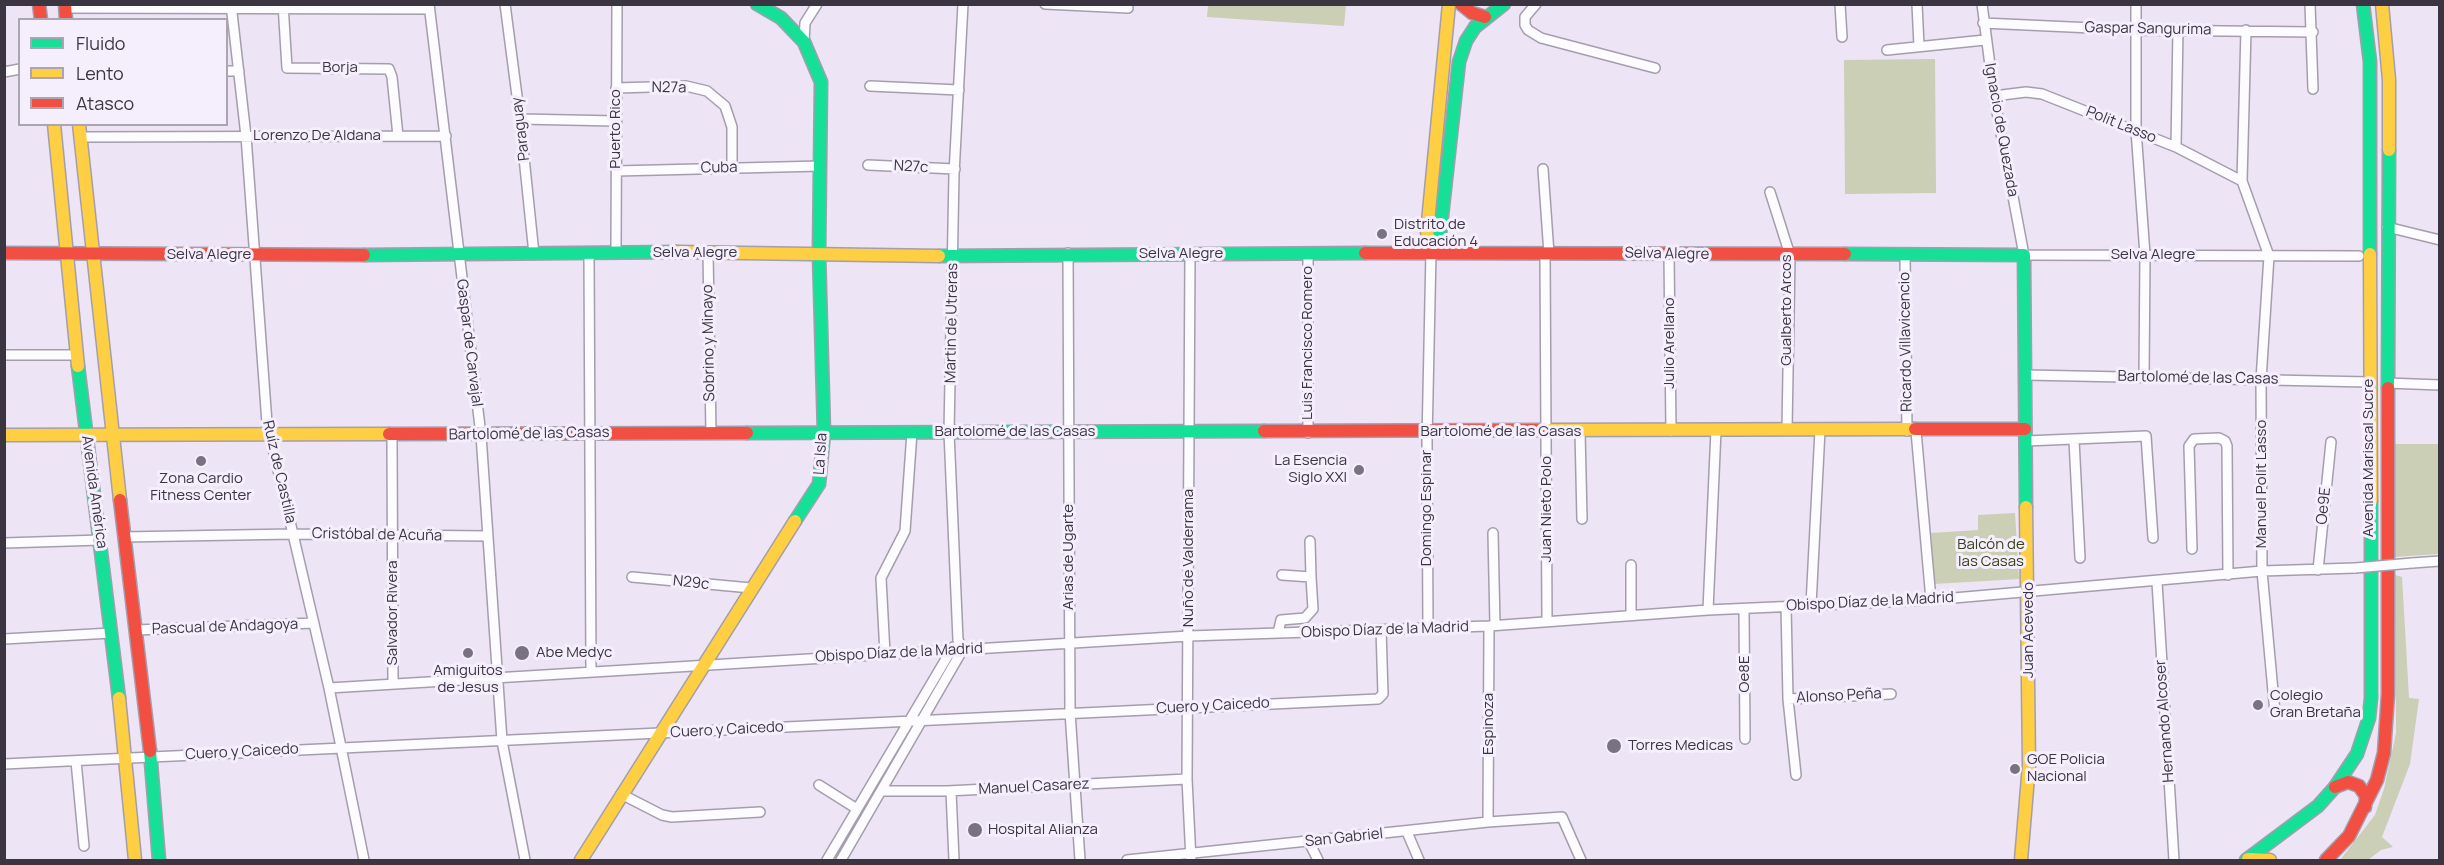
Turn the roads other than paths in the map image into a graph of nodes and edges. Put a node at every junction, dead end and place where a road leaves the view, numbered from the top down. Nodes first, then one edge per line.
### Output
1 (505, 4) edge
2 (617, 4) edge
3 (757, 4) edge
4 (817, 4) edge
5 (963, 4) edge
6 (1045, 4) edge
7 (1449, 4) edge
8 (1461, 4) edge
9 (1504, 4) edge
10 (1536, 4) edge
11 (1840, 4) edge
12 (1917, 4) edge
13 (1982, 4) edge
14 (2136, 4) edge
15 (2310, 4) edge
16 (2363, 4) edge
17 (2382, 4) edge
18 (232, 6) edge
19 (283, 6) edge
20 (429, 7) edge
21 (1128, 8) dead end
22 (65, 11) edge
23 (1485, 17) junction
24 (1983, 23) junction
25 (2178, 29) junction
26 (2136, 30) junction
27 (2246, 30) junction
28 (2313, 32) junction
29 (1842, 37) dead end
30 (1985, 40) junction
31 (804, 42) junction
32 (1919, 46) junction
33 (1887, 50) dead end
34 (1655, 68) dead end
35 (239, 71) junction
36 (228, 72) edge
37 (870, 86) dead end
38 (616, 88) junction
39 (2313, 89) dead end
40 (959, 90) junction
41 (1994, 96) junction
42 (520, 119) junction
43 (616, 121) junction
44 (54, 126) edge
45 (80, 130) edge
46 (2136, 130) junction
47 (246, 136) junction
48 (398, 136) junction
49 (446, 136) junction
50 (2176, 147) junction
51 (868, 165) dead end
52 (821, 166) junction
53 (732, 168) junction
54 (1543, 169) dead end
55 (955, 170) junction
56 (616, 171) junction
57 (2242, 181) junction
58 (1770, 192) dead end
59 (2387, 227) junction
60 (2439, 240) edge
61 (1431, 248) junction
62 (708, 252) junction
63 (4, 253) edge
64 (68, 253) junction
65 (616, 253) junction
66 (1068, 253) junction
67 (1308, 253) junction
68 (534, 254) junction
69 (589, 254) junction
70 (819, 254) junction
71 (1190, 254) junction
72 (1547, 254) junction
73 (1905, 254) junction
74 (255, 255) junction
75 (953, 255) junction
76 (1669, 255) junction
77 (1790, 255) junction
78 (2024, 255) junction
79 (2145, 255) junction
80 (94, 256) junction
81 (457, 256) junction
82 (2269, 256) junction
83 (2358, 256) dead end
84 (4, 355) edge
85 (76, 355) junction
86 (2026, 375) junction
87 (2144, 377) junction
88 (2261, 380) junction
89 (2369, 382) junction
90 (2387, 383) junction
91 (2439, 385) edge
92 (1716, 430) junction
93 (1787, 430) junction
94 (1820, 430) junction
95 (1580, 431) junction
96 (1671, 431) junction
97 (1912, 431) junction
98 (588, 432) junction
99 (912, 432) junction
100 (950, 432) junction
101 (1068, 432) junction
102 (1427, 432) junction
103 (1546, 432) junction
104 (824, 433) junction
105 (1189, 433) junction
106 (1308, 433) junction
107 (115, 434) junction
108 (711, 434) junction
109 (4, 435) edge
110 (86, 435) junction
111 (271, 435) junction
112 (392, 435) junction
113 (481, 435) junction
114 (2025, 435) junction
115 (2074, 440) junction
116 (2331, 442) dead end
117 (1582, 519) dead end
118 (1493, 533) dead end
119 (294, 534) junction
120 (393, 535) junction
121 (487, 536) junction
122 (123, 537) junction
123 (2153, 538) dead end
124 (101, 540) junction
125 (1310, 541) dead end
126 (4, 543) edge
127 (2192, 549) dead end
128 (2080, 558) dead end
129 (2439, 561) edge
130 (1631, 565) dead end
131 (2318, 570) junction
132 (2262, 571) junction
133 (1282, 575) dead end
134 (2228, 575) junction
135 (632, 577) dead end
136 (1311, 577) junction
137 (2157, 582) junction
138 (751, 588) junction
139 (2029, 592) junction
140 (1931, 600) junction
141 (1811, 605) junction
142 (1786, 606) junction
143 (1744, 609) junction
144 (1708, 610) junction
145 (1631, 615) junction
146 (1547, 620) junction
147 (314, 623) junction
148 (1492, 626) junction
149 (1428, 628) junction
150 (1381, 629) junction
151 (136, 630) junction
152 (111, 633) junction
153 (1278, 633) junction
154 (1189, 636) junction
155 (4, 639) edge
156 (1070, 643) junction
157 (961, 645) junction
158 (950, 651) junction
159 (885, 654) junction
160 (704, 665) junction
161 (591, 671) junction
162 (499, 677) junction
163 (393, 684) junction
164 (329, 688) junction
165 (1891, 694) dead end
166 (1788, 699) junction
167 (1186, 708) junction
168 (1070, 712) junction
169 (2275, 713) dead end
170 (922, 720) junction
171 (908, 722) junction
172 (659, 733) junction
173 (1744, 740) dead end
174 (502, 741) junction
175 (340, 746) junction
176 (151, 757) junction
177 (126, 758) junction
178 (76, 761) junction
179 (4, 764) edge
180 (1796, 775) dead end
181 (1187, 779) junction
182 (819, 785) dead end
183 (1074, 785) junction
184 (2336, 787) junction
185 (881, 791) junction
186 (951, 791) junction
187 (621, 794) junction
188 (857, 809) junction
189 (760, 812) dead end
190 (2363, 812) junction
191 (1488, 822) junction
192 (1407, 832) junction
193 (1309, 842) junction
194 (84, 846) dead end
195 (1190, 858) edge
196 (2247, 860) edge
197 (135, 861) edge
198 (159, 861) edge
199 (364, 861) edge
200 (525, 861) edge
201 (580, 861) edge
202 (827, 861) edge
203 (841, 861) edge
204 (954, 861) edge
205 (1080, 861) edge
206 (1127, 861) edge
207 (1318, 861) edge
208 (1419, 861) edge
209 (1581, 861) edge
210 (2021, 861) edge
211 (2174, 861) edge
212 (2270, 861) edge
213 (2326, 861) edge

1 - 42 street, Paraguay
2 - 38 street, Puerto Rico
3 - 31 street, La Isla
4 - 31 street
5 - 40 street, Martin de Utreras
6 - 21 street
7 - 61 street, Domingo Espinar
8 - 23 street
9 - 23 street, Domingo Espinar
10 - 34 street
11 - 29 street
12 - 32 street
13 - 24 street, Ignacio de Quezada
14 - 26 street
15 - 28 street
16 - 89 street, Avenida Mariscal Sucre
17 - 59 street, Avenida Mariscal Sucre
18 - 19 street
18 - 22 street
18 - 35 street, Ruíz de Castilla
19 - 20 street
19 - 48 street, Borja
20 - 49 street, Gaspar de Carvajal
23 - 61 street, Domingo Espinar
24 - 26 street, Gaspar Sangurima
24 - 30 street, Ignacio de Quezada
25 - 26 street, Gaspar Sangurima
25 - 27 street, Gaspar Sangurima
25 - 50 street
26 - 46 street
27 - 28 street, Gaspar Sangurima
27 - 57 street
28 - 39 street
30 - 32 street
30 - 41 street, Ignacio de Quezada
31 - 52 street, La Isla
32 - 33 street
35 - 36 street
35 - 47 street, Ruíz de Castilla
37 - 40 street
38 - 43 street, Puerto Rico
38 - 53 street, N27a
40 - 55 street, Martin de Utreras
41 - 46 street, Polit Lasso
41 - 78 street, Ignacio de Quezada
42 - 43 street
42 - 68 street, Paraguay
43 - 56 street, Puerto Rico
44 - 64 street, Avenida América
45 - 47 street, Lorenzo De Aldana
45 - 80 street, Avenida América
46 - 50 street, Polit Lasso
46 - 79 street
47 - 48 street, Lorenzo De Aldana
47 - 74 street, Ruíz de Castilla
48 - 49 street, Lorenzo De Aldana
49 - 81 street, Gaspar de Carvajal
50 - 57 street, Polit Lasso
51 - 55 street, N27c
52 - 53 street, Cuba
52 - 70 street, La Isla
53 - 56 street, Cuba
54 - 72 street, Juan Nieto Polo
55 - 75 street, Martin de Utreras
56 - 65 street, Puerto Rico
57 - 82 street
58 - 77 street, Gualberto Arcos
59 - 60 street
59 - 90 street, Avenida Mariscal Sucre
61 - 67 street, Selva Alegre
61 - 72 street, Selva Alegre
61 - 102 street, Domingo Espinar
62 - 65 street, Selva Alegre
62 - 70 street, Selva Alegre
62 - 108 street, Sobrino y Minayo
63 - 64 street, Selva Alegre
64 - 80 street, Selva Alegre
64 - 85 street, Avenida América
65 - 69 street, Selva Alegre
66 - 71 street, Selva Alegre
66 - 75 street, Selva Alegre
66 - 101 street, Arias de Ugarte
67 - 71 street, Selva Alegre
67 - 106 street, Luis Francisco Romero
68 - 69 street, Selva Alegre
68 - 81 street, Selva Alegre
69 - 98 street
70 - 75 street, Selva Alegre
70 - 104 street, La Isla
71 - 105 street, Nuño de Valderrama
72 - 76 street, Selva Alegre
72 - 103 street, Juan Nieto Polo
73 - 77 street, Selva Alegre
73 - 78 street, Selva Alegre
73 - 97 street, Ricardo Villavicencio
74 - 80 street, Selva Alegre
74 - 81 street, Selva Alegre
74 - 111 street, Ruíz de Castilla
75 - 100 street, Martin de Utreras
76 - 77 street, Selva Alegre
76 - 96 street, Julio Arellano
77 - 93 street, Gualberto Arcos
78 - 79 street, Selva Alegre
78 - 86 street, Juan Acevedo
79 - 82 street, Selva Alegre
79 - 87 street
80 - 107 street, Avenida América
81 - 113 street, Gaspar de Carvajal
82 - 83 street, Selva Alegre
82 - 88 street, Manuel Polit Lasso
84 - 85 street
85 - 110 street, Avenida América
86 - 87 street, Bartolomé de las Casas
86 - 114 street, Juan Acevedo
87 - 88 street, Bartolomé de las Casas
88 - 89 street, Bartolomé de las Casas
88 - 132 street, Manuel Polit Lasso
89 - 184 street, Avenida Mariscal Sucre
90 - 91 street
90 - 190 street, Avenida Mariscal Sucre
92 - 93 street, Bartolomé de las Casas
92 - 96 street, Bartolomé de las Casas
92 - 144 street
93 - 94 street, Bartolomé de las Casas
94 - 97 street, Bartolomé de las Casas
94 - 141 street
95 - 96 street, Bartolomé de las Casas
95 - 103 street, Bartolomé de las Casas
95 - 117 street
97 - 114 street, Bartolomé de las Casas
97 - 140 street, Ricardo Villavicencio
98 - 108 street, Bartolomé de las Casas
98 - 113 street, Bartolomé de las Casas
98 - 161 street
99 - 100 street, Bartolomé de las Casas
99 - 104 street, Bartolomé de las Casas
99 - 159 street
100 - 101 street, Bartolomé de las Casas
100 - 157 street, Martin de Utreras
101 - 105 street, Bartolomé de las Casas
101 - 156 street, Arias de Ugarte
102 - 103 street, Bartolomé de las Casas
102 - 106 street, Bartolomé de las Casas
102 - 149 street, Domingo Espinar
103 - 146 street, Juan Nieto Polo
104 - 108 street, Bartolomé de las Casas
104 - 138 street, La Isla
105 - 106 street, Bartolomé de las Casas
105 - 154 street, Nuño de Valderrama
107 - 110 street, Bartolomé de las Casas
107 - 111 street, Bartolomé de las Casas
107 - 122 street, Avenida América
109 - 110 street, Bartolomé de las Casas
110 - 124 street, Avenida América
111 - 112 street, Bartolomé de las Casas
111 - 119 street, Ruíz de Castilla
112 - 113 street, Bartolomé de las Casas
112 - 120 street, Salvador Rivera
113 - 121 street, Gaspar de Carvajal
114 - 115 street
114 - 139 street, Juan Acevedo
115 - 123 street
115 - 128 street
116 - 131 street, Oe9E
118 - 148 street, Espinoza
119 - 120 street, Cristóbal de Acuña
119 - 122 street, Cristóbal de Acuña
119 - 147 street, Ruíz de Castilla
120 - 121 street, Cristóbal de Acuña
120 - 163 street, Salvador Rivera
121 - 162 street, Gaspar de Carvajal
122 - 151 street, Avenida América
124 - 126 street
124 - 152 street, Avenida América
125 - 136 street
127 - 134 street
129 - 131 street, Obispo Díaz de la Madrid, bridge
130 - 145 street
131 - 132 street, Obispo Díaz de la Madrid
132 - 134 street, Obispo Díaz de la Madrid
132 - 169 street, Manuel Polit Lasso
133 - 136 street
134 - 137 street, Obispo Díaz de la Madrid
135 - 138 street, N29c
136 - 153 street
137 - 139 street, Obispo Díaz de la Madrid
137 - 211 street, Hernando Alcoser
138 - 160 street, La Isla
139 - 140 street, Obispo Díaz de la Madrid
139 - 210 street, Juan Acevedo
140 - 141 street, Obispo Díaz de la Madrid
141 - 142 street, Obispo Díaz de la Madrid
142 - 143 street, Obispo Díaz de la Madrid
142 - 166 street
143 - 144 street, Obispo Díaz de la Madrid
143 - 173 street, Oe8E
144 - 145 street, Obispo Díaz de la Madrid
145 - 146 street, Obispo Díaz de la Madrid
146 - 148 street, Obispo Díaz de la Madrid
147 - 151 street, Pascual de Andagoya
147 - 164 street, Ruíz de Castilla
148 - 149 street, Obispo Díaz de la Madrid
148 - 191 street, Espinoza
149 - 150 street, Obispo Díaz de la Madrid
150 - 153 street, Obispo Díaz de la Madrid
150 - 167 street, Cuero y Caicedo
151 - 176 street, Avenida América
152 - 155 street
152 - 177 street, Avenida América
153 - 154 street, Obispo Díaz de la Madrid
154 - 156 street, Obispo Díaz de la Madrid
154 - 167 street, Nuño de Valderrama
156 - 157 street, Obispo Díaz de la Madrid
156 - 168 street, Arias de Ugarte
157 - 158 street
157 - 170 street
158 - 159 street, Obispo Díaz de la Madrid
158 - 171 street
159 - 160 street, Obispo Díaz de la Madrid
160 - 161 street, Obispo Díaz de la Madrid
160 - 172 street, La Isla
161 - 162 street, Obispo Díaz de la Madrid
162 - 163 street, Obispo Díaz de la Madrid
162 - 174 street, Gaspar de Carvajal
163 - 164 street, Obispo Díaz de la Madrid
164 - 175 street, Ruíz de Castilla
165 - 166 street, Alonso Peña
166 - 180 street
167 - 168 street, Cuero y Caicedo
167 - 181 street, Nuño de Valderrama
168 - 170 street, Cuero y Caicedo
168 - 183 street, Arias de Ugarte
170 - 171 street, Cuero y Caicedo
170 - 185 street
171 - 172 street, Cuero y Caicedo
171 - 188 street
172 - 174 street, Cuero y Caicedo
172 - 187 street, La Isla
174 - 175 street, Cuero y Caicedo
174 - 200 street, Gaspar de Carvajal
175 - 176 street, Cuero y Caicedo
175 - 199 street, Ruíz de Castilla
176 - 177 street, Cuero y Caicedo
176 - 198 street, Avenida América
177 - 178 street, Cuero y Caicedo
177 - 197 street, Avenida América
178 - 179 street, Cuero y Caicedo
178 - 194 street
181 - 183 street, Manuel Casarez
181 - 195 street, Nuño de Valderrama
182 - 188 street
183 - 186 street, Manuel Casarez
183 - 205 street, Arias de Ugarte
184 - 190 street
184 - 196 street, Avenida Mariscal Sucre
185 - 186 street, Manuel Casarez
185 - 203 street
186 - 204 street
187 - 189 street
187 - 201 street, La Isla
188 - 202 street
190 - 213 street, Avenida Mariscal Sucre
191 - 192 street, San Gabriel
191 - 209 street, San Gabriel
192 - 193 street, San Gabriel
192 - 208 street
193 - 195 street, San Gabriel
193 - 207 street
195 - 206 street, San Gabriel
196 - 212 street

